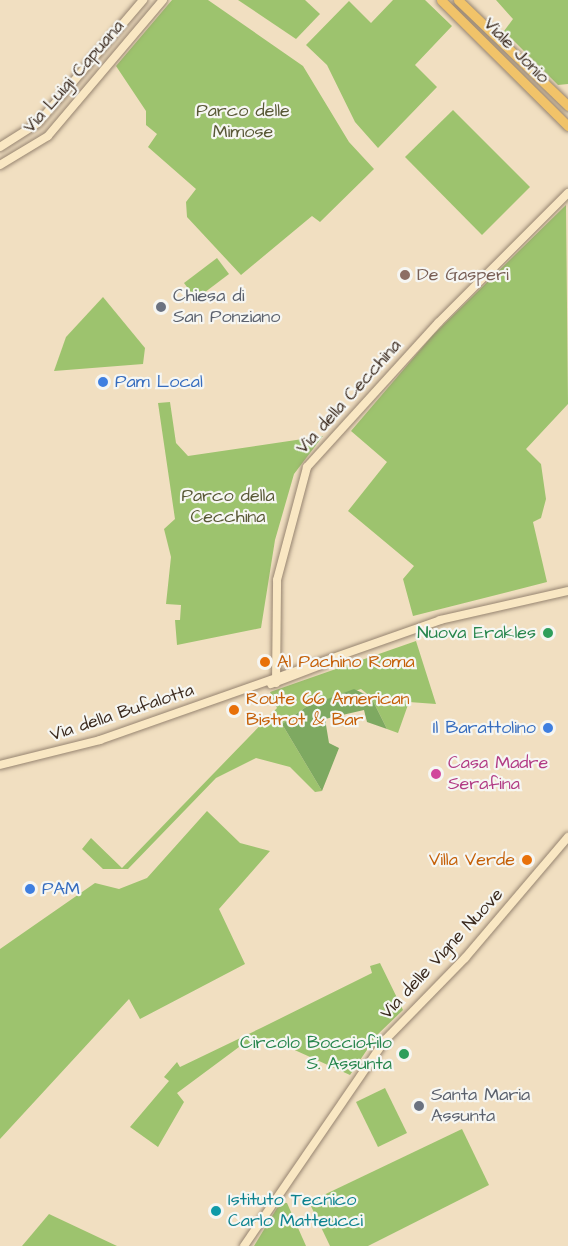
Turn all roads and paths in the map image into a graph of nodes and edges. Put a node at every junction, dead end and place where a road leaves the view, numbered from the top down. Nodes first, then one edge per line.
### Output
1 (143, 0) edge
2 (163, 0) edge
3 (441, 0) edge
4 (458, 0) edge
5 (568, 106) edge
6 (568, 126) edge
7 (0, 147) edge
8 (0, 165) edge
9 (568, 193) edge
10 (568, 591) edge
11 (275, 680) junction
12 (0, 765) edge
13 (568, 837) edge
14 (244, 1246) edge

1 - 7 street, Via Luigi Capuana
2 - 8 street, Via Luigi Capuana
3 - 6 main road, Viale Jonio
4 - 5 main road, Viale Jonio
9 - 11 street, Via della Cecchina
10 - 11 street, Via della Bufalotta
11 - 12 street, Via della Bufalotta
13 - 14 street, Via delle Vigne Nuove

